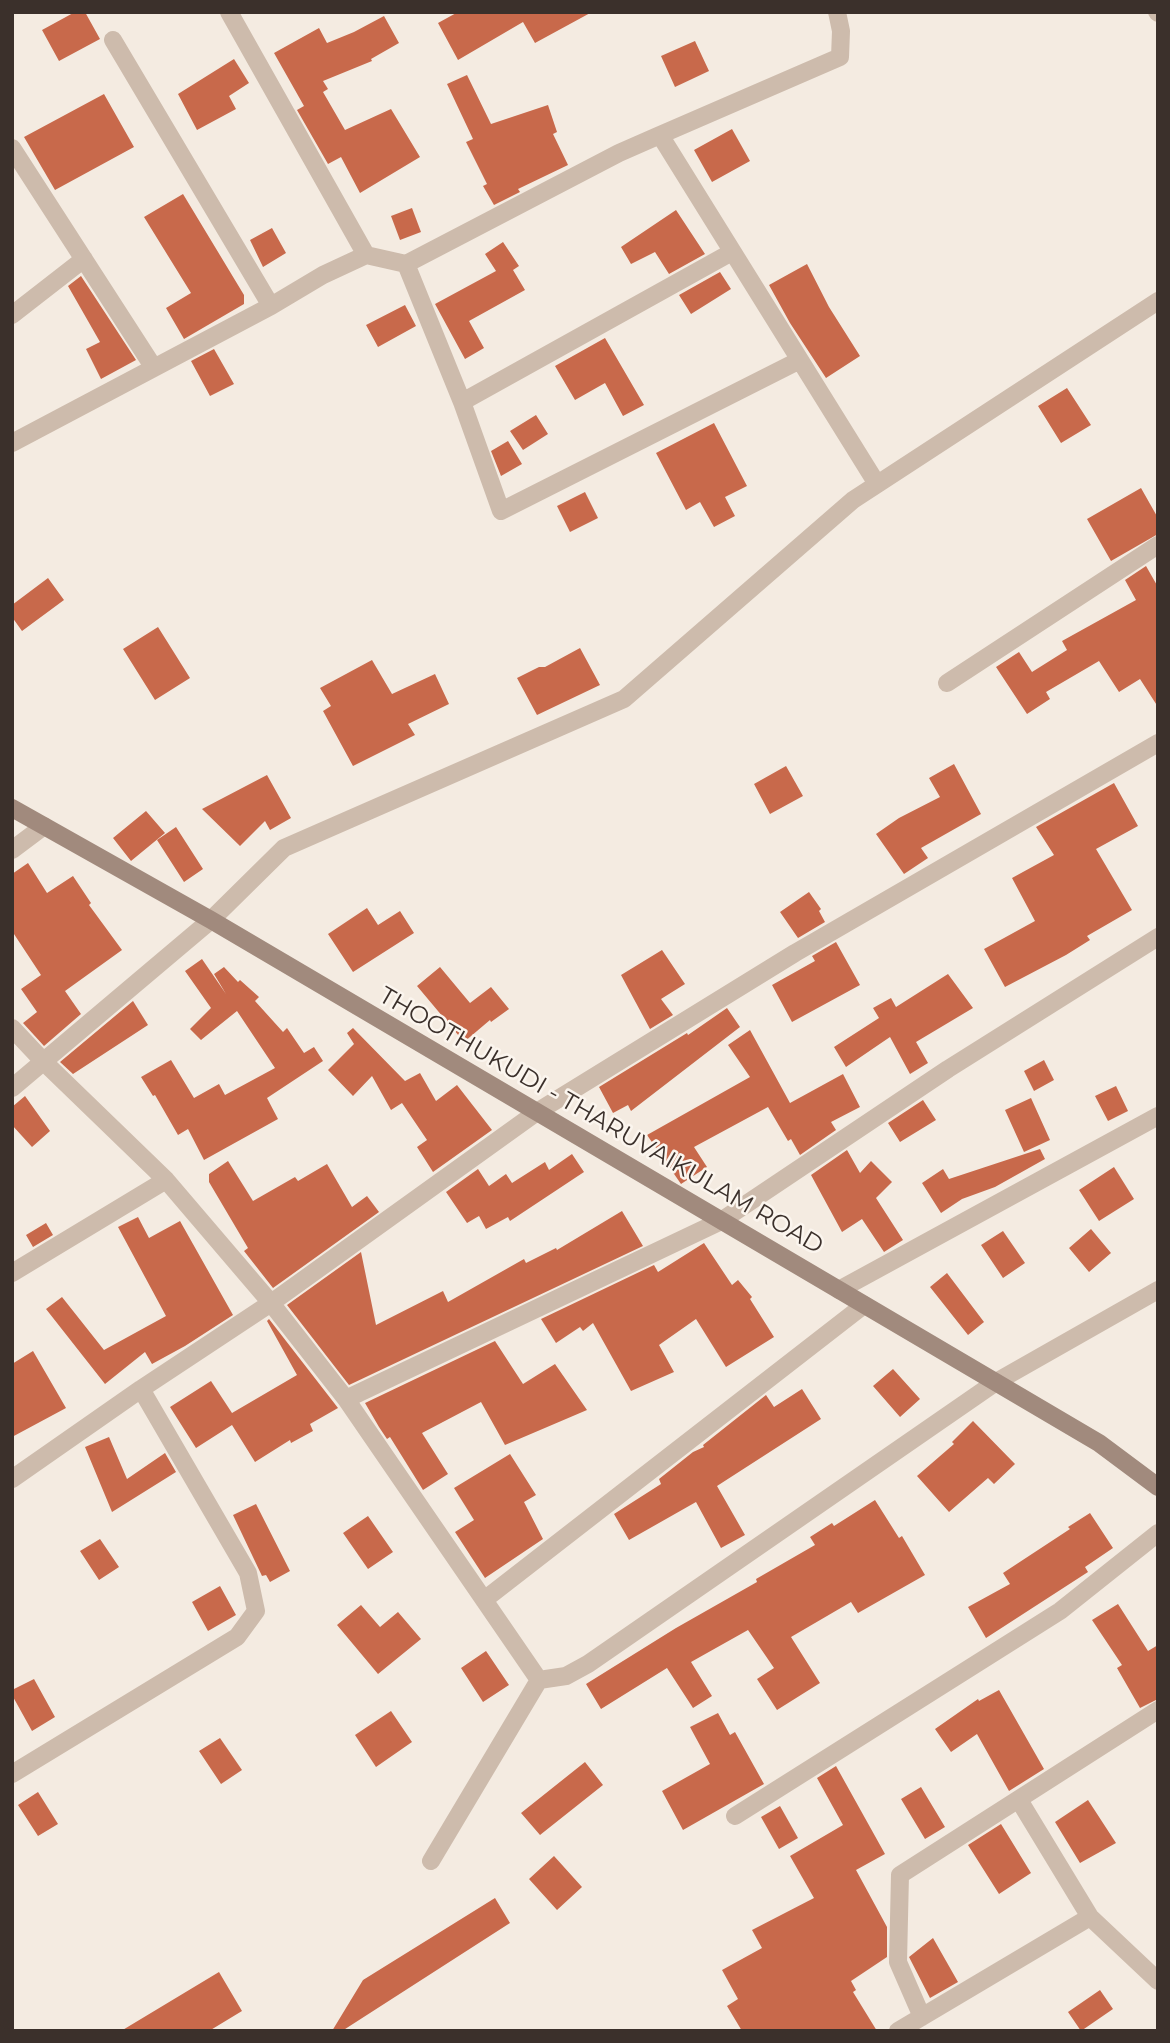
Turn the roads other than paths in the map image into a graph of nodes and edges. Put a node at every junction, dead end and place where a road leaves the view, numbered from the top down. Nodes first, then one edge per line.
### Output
1 (229, 12) edge
2 (837, 12) edge
3 (113, 40) dead end
4 (660, 135) junction
5 (12, 148) edge
6 (732, 252) junction
7 (366, 255) junction
8 (84, 259) junction
9 (406, 264) junction
10 (1158, 301) edge
11 (271, 306) junction
12 (12, 315) edge
13 (800, 360) junction
14 (154, 369) junction
15 (462, 402) junction
16 (12, 443) edge
17 (877, 484) junction
18 (1158, 545) edge
19 (947, 683) dead end
20 (1158, 743) edge
21 (12, 808) edge
22 (44, 826) junction
23 (12, 850) edge
24 (211, 920) junction
25 (1158, 937) edge
26 (12, 1028) edge
27 (44, 1062) junction
28 (12, 1088) edge
29 (537, 1112) junction
30 (1158, 1116) edge
31 (166, 1180) junction
32 (721, 1220) junction
33 (12, 1273) edge
34 (839, 1290) junction
35 (1158, 1290) edge
36 (271, 1303) junction
37 (864, 1305) junction
38 (996, 1382) junction
39 (141, 1389) junction
40 (346, 1399) junction
41 (12, 1479) edge
42 (1158, 1487) edge
43 (1158, 1533) edge
44 (484, 1600) junction
45 (540, 1680) junction
46 (1158, 1710) edge
47 (12, 1773) edge
48 (1019, 1800) junction
49 (735, 1816) dead end
50 (431, 1861) dead end
51 (1090, 1917) junction
52 (1158, 1982) edge
53 (922, 2017) junction
54 (898, 2031) edge

1 - 7 street
2 - 4 street
3 - 11 street
4 - 6 street
4 - 9 street
5 - 8 street
6 - 13 street
6 - 15 street
7 - 9 street
7 - 11 street
8 - 12 street
8 - 14 street
9 - 15 street
10 - 17 street
11 - 14 street
13 - 15 street
13 - 17 street
14 - 16 street
17 - 24 street
18 - 19 street
20 - 29 street
21 - 22 main road, THOOTHUKUDI - THARUVAIKULAM ROAD
22 - 23 street
22 - 24 main road, THOOTHUKUDI - THARUVAIKULAM ROAD
24 - 27 street
24 - 29 main road, THOOTHUKUDI - THARUVAIKULAM ROAD
25 - 32 street
26 - 27 street
27 - 28 street
27 - 31 street
29 - 32 main road, THOOTHUKUDI - THARUVAIKULAM ROAD
29 - 36 street
30 - 34 street
31 - 33 street
31 - 36 street
32 - 34 main road, THOOTHUKUDI - THARUVAIKULAM ROAD
32 - 40 street
34 - 37 main road, THOOTHUKUDI - THARUVAIKULAM ROAD
35 - 38 street
36 - 39 street
36 - 40 street
37 - 38 main road, THOOTHUKUDI - THARUVAIKULAM ROAD
37 - 44 street
38 - 42 main road, THOOTHUKUDI - THARUVAIKULAM ROAD
38 - 45 street
39 - 41 street
39 - 47 street
40 - 44 street
43 - 49 street
44 - 45 street
45 - 50 street
46 - 48 street
48 - 51 street
48 - 53 street
51 - 52 street
51 - 53 street
53 - 54 street

